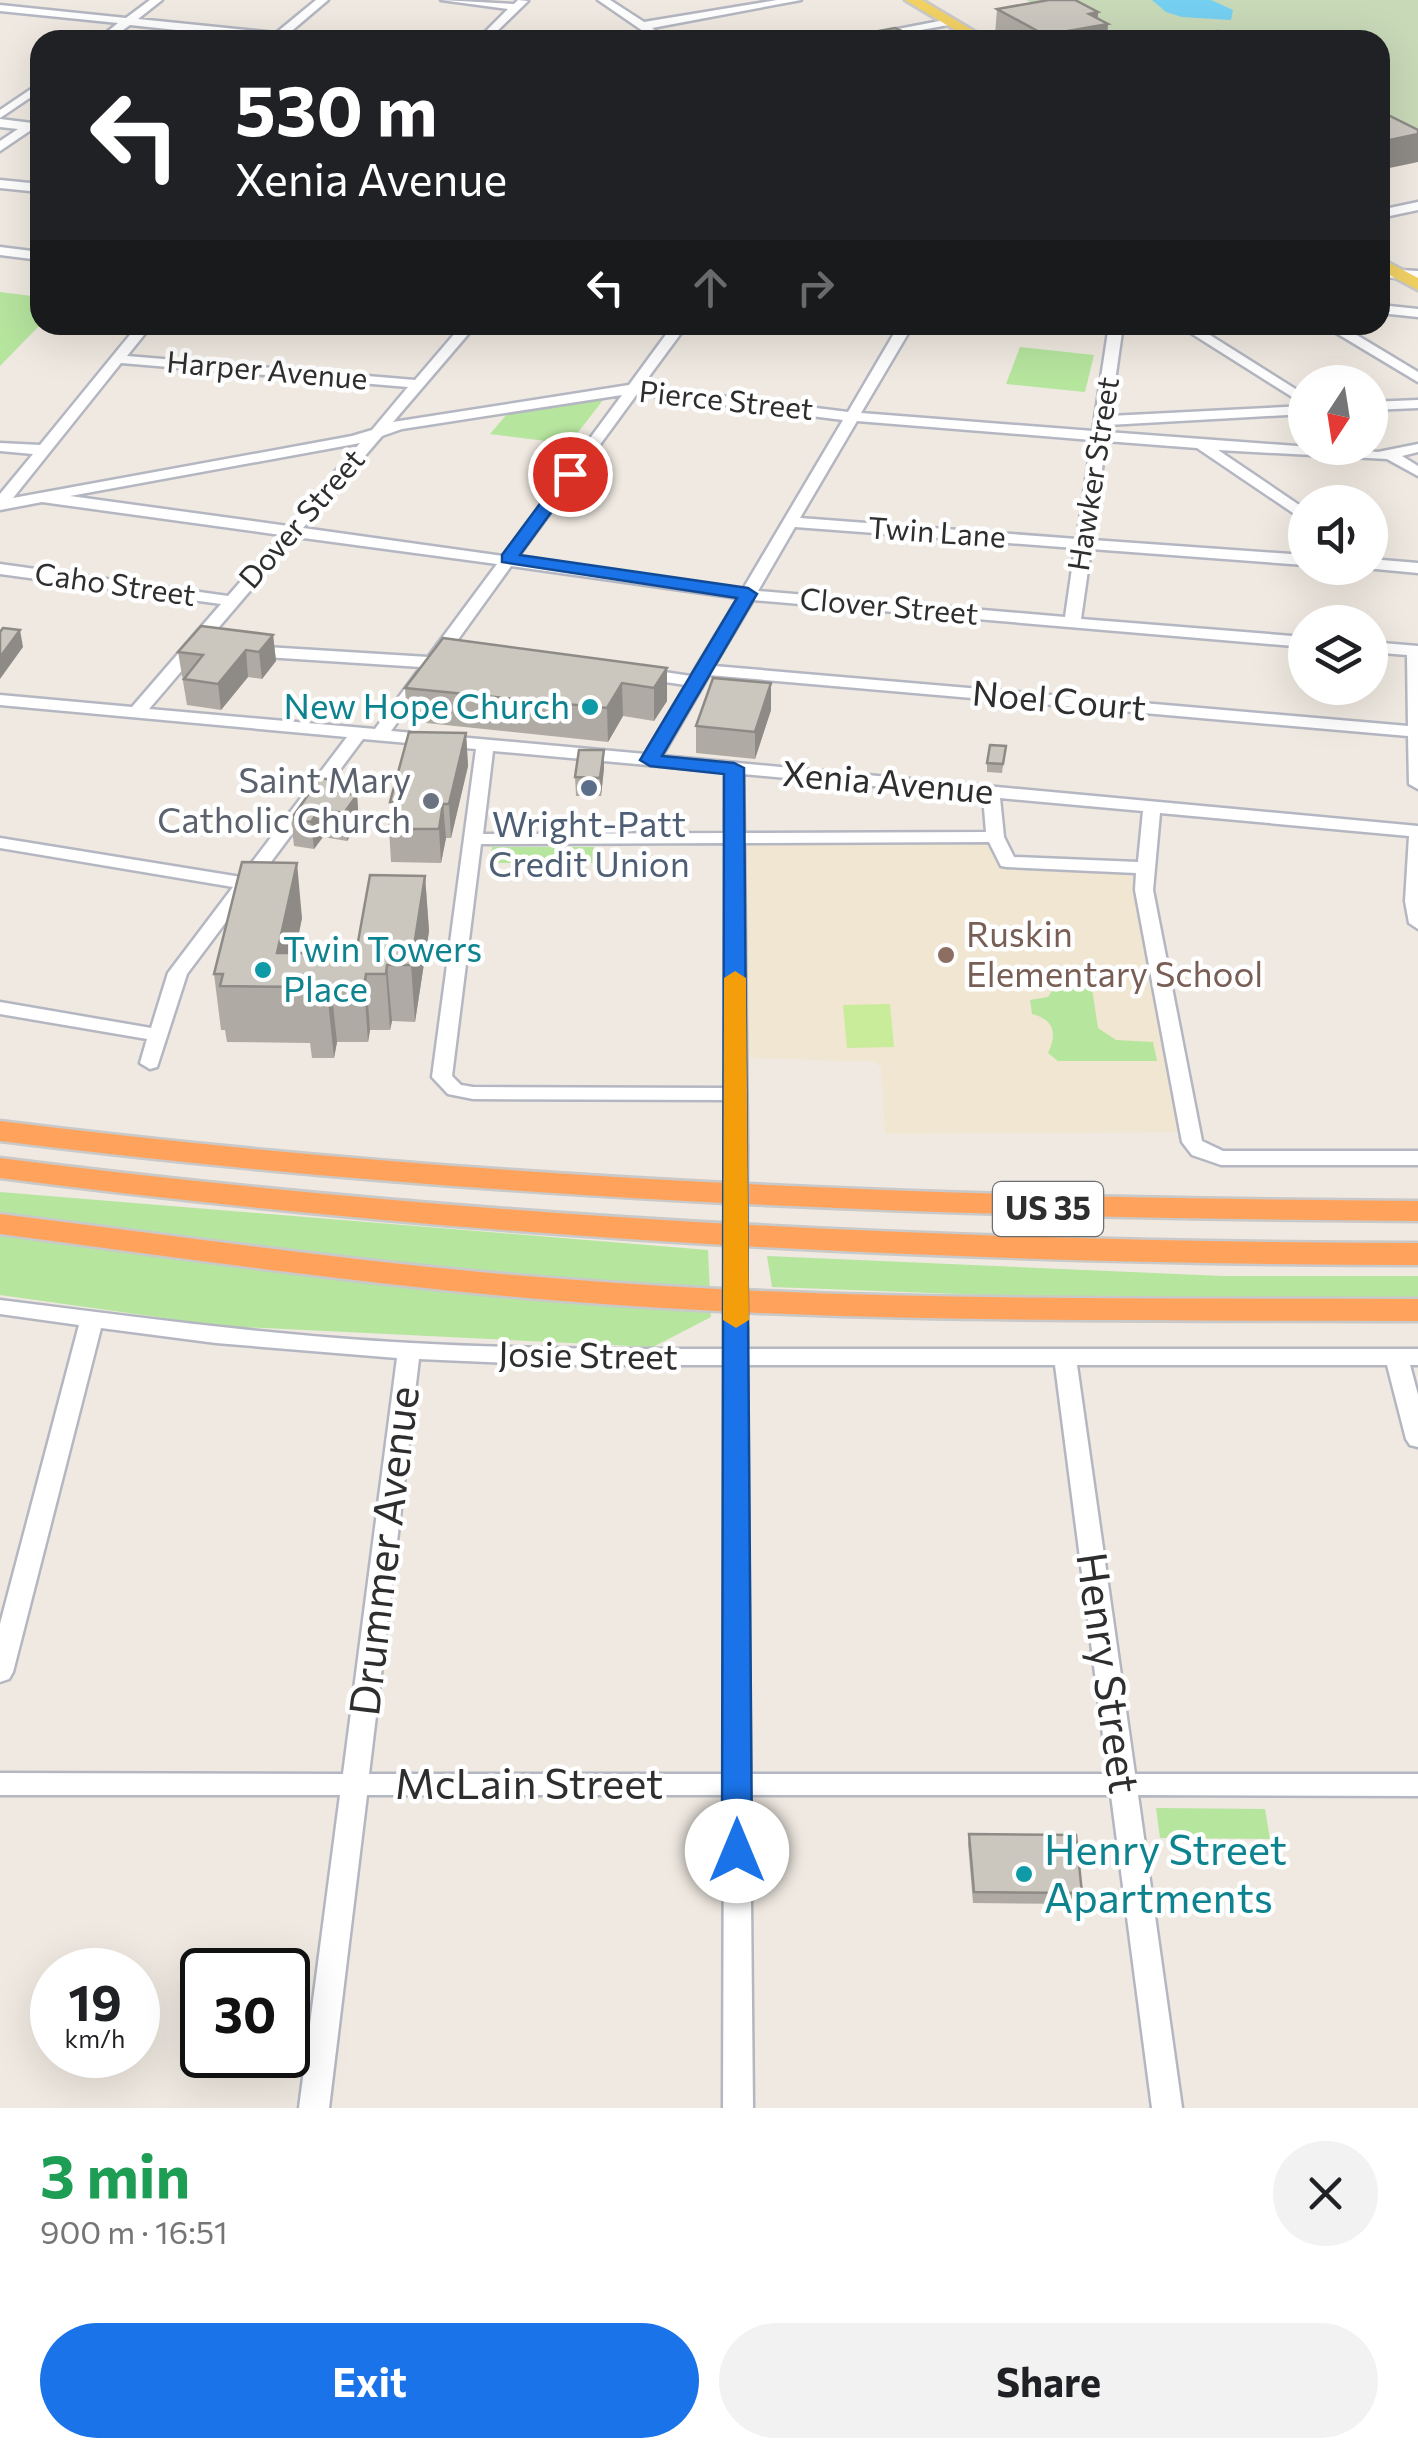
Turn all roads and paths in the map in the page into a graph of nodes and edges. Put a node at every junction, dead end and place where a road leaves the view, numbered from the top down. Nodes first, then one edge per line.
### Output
1 (157, 0) edge
2 (322, 0) edge
3 (446, 0) edge
4 (603, 0) edge
5 (796, 0) edge
6 (912, 0) edge
7 (521, 3) edge
8 (0, 8) edge
9 (128, 21) junction
10 (950, 22) junction
11 (642, 26) junction
12 (116, 30) edge
13 (206, 30) edge
14 (286, 30) edge
15 (493, 30) edge
16 (648, 30) edge
17 (904, 30) edge
18 (964, 30) edge
19 (30, 93) edge
20 (0, 115) edge
21 (0, 123) edge
22 (30, 127) edge
23 (30, 129) edge
24 (0, 147) edge
25 (0, 184) edge
26 (30, 187) edge
27 (1418, 206) edge
28 (1390, 212) edge
29 (0, 252) edge
30 (30, 255) edge
31 (1390, 273) edge
32 (1390, 273) edge
33 (1418, 275) edge
34 (1418, 285) edge
35 (1390, 310) edge
36 (1418, 313) edge
37 (137, 335) edge
38 (459, 335) edge
39 (673, 335) edge
40 (900, 335) edge
41 (1115, 335) edge
42 (1200, 335) edge
43 (1347, 335) edge
44 (117, 359) junction
45 (1418, 378) edge
46 (417, 384) junction
47 (633, 389) junction
48 (1288, 390) edge
49 (1418, 404) edge
50 (1388, 405) edge
51 (1288, 412) edge
52 (853, 416) junction
53 (1101, 428) junction
54 (377, 432) junction
55 (1200, 444) junction
56 (0, 447) edge
57 (1418, 448) edge
58 (42, 450) junction
59 (1388, 453) edge
60 (1391, 455) junction
61 (1418, 472) edge
62 (42, 497) junction
63 (0, 504) edge
64 (1288, 504) edge
65 (790, 522) junction
66 (291, 530) junction
67 (1083, 544) junction
68 (508, 558) junction
69 (1288, 559) edge
70 (1388, 565) edge
71 (1418, 568) edge
72 (0, 569) edge
73 (748, 594) junction
74 (230, 602) junction
75 (1072, 622) junction
76 (1288, 641) edge
77 (196, 642) junction
78 (1388, 649) edge
79 (1417, 651) edge
80 (432, 662) junction
81 (468, 664) edge
82 (628, 672) edge
83 (699, 676) junction
84 (0, 700) edge
85 (136, 713) junction
86 (1416, 732) edge
87 (358, 734) junction
88 (379, 736) junction
89 (484, 744) junction
90 (650, 760) junction
91 (734, 768) junction
92 (1418, 784) edge
93 (991, 792) junction
94 (1152, 807) junction
95 (1418, 834) edge
96 (995, 837) junction
97 (734, 838) junction
98 (472, 839) junction
99 (0, 843) edge
100 (1145, 868) junction
101 (244, 883) junction
102 (1418, 923) edge
103 (0, 1008) edge
104 (158, 1035) junction
105 (150, 1063) dead end
106 (736, 1094) junction
107 (0, 1114) edge
108 (0, 1131) edge
109 (1418, 1158) edge
110 (0, 1169) edge
111 (677, 1196) junction
112 (1418, 1211) edge
113 (0, 1224) edge
114 (1418, 1254) edge
115 (0, 1306) edge
116 (1418, 1310) edge
117 (92, 1319) junction
118 (409, 1351) junction
119 (736, 1358) junction
120 (1066, 1358) junction
121 (1408, 1358) edge
122 (1418, 1439) edge
123 (0, 1672) edge
124 (0, 1784) edge
125 (354, 1784) junction
126 (737, 1785) junction
127 (1418, 1785) edge
128 (1123, 1786) junction
129 (314, 2108) edge
130 (738, 2108) edge
131 (1167, 2108) edge

1 - 9 street
2 - 14 street
3 - 7 street
4 - 11 street
5 - 11 street
6 - 10 main road
7 - 15 street
8 - 9 street
9 - 12 street
9 - 13 street
10 - 17 street
10 - 18 main road
11 - 16 street
19 - 20 street
21 - 22 street
23 - 24 street
25 - 26 street
27 - 28 street
29 - 30 street
31 - 33 street
32 - 34 main road
35 - 36 street
37 - 44 street
38 - 46 street, Dover Street
39 - 47 street
40 - 52 street
41 - 53 street, Hawker Street
42 - 48 street
43 - 45 street
44 - 46 street, Harper Avenue
44 - 58 street
46 - 54 street, Dover Street
47 - 52 street, Pierce Street
47 - 54 street, Pierce Street
47 - 68 street
49 - 50 street
51 - 53 street
52 - 53 street, Pierce Street
52 - 65 street
53 - 55 street, Pierce Street
53 - 67 street, Hawker Street
54 - 62 street, Pierce Street
54 - 66 street, Dover Street
55 - 60 street, Pierce Street
55 - 64 street
56 - 58 street
57 - 60 street, Pierce Street
58 - 63 street
59 - 60 street
60 - 61 street
62 - 63 street, Clover Street
62 - 66 street, Clover Street
65 - 67 street, Twin Lane
65 - 73 street
66 - 68 street, Clover Street
66 - 74 street, Dover Street
67 - 69 street, Twin Lane
67 - 75 street, Hawker Street
68 - 73 street, Clover Street
68 - 80 street
70 - 71 street
72 - 74 street, Caho Street
73 - 75 street, Clover Street
73 - 83 street
74 - 77 street, Dover Street
75 - 76 street, Clover Street
77 - 80 street
77 - 85 street, Dover Street
78 - 79 street
79 - 86 street
80 - 81 street
80 - 88 street
82 - 83 street, Noel Court
83 - 86 street, Noel Court
83 - 90 street
84 - 85 street, Xenia Avenue
85 - 87 street, Xenia Avenue
86 - 92 street
87 - 88 street, Xenia Avenue
87 - 101 street
88 - 89 street, Xenia Avenue
89 - 90 street, Xenia Avenue
89 - 98 street
90 - 91 street, Xenia Avenue
91 - 93 street, Xenia Avenue
91 - 97 street
93 - 94 street, Xenia Avenue
93 - 96 street
94 - 95 street, Xenia Avenue
94 - 100 street
95 - 102 street
96 - 97 street
96 - 100 street
97 - 98 street
97 - 106 street
98 - 106 street
99 - 101 street
100 - 109 street
101 - 104 street
103 - 104 street
104 - 105 street
106 - 119 street, bridge
107 - 111 highway
108 - 111 highway, US 35
110 - 114 highway, US 35
111 - 112 highway, US 35
113 - 116 highway
115 - 117 street, Josie Street
117 - 118 street, Josie Street
117 - 123 street
118 - 119 street, Josie Street
118 - 125 street, Drummer Avenue
119 - 120 street, Josie Street
119 - 126 street
120 - 121 street, Josie Street
120 - 128 street, Henry Street
121 - 122 street
124 - 125 street, McLain Street
125 - 126 street, McLain Street
125 - 129 street, Drummer Avenue
126 - 128 street, McLain Street
126 - 130 street
127 - 128 street, McLain Street
128 - 131 street, Henry Street

